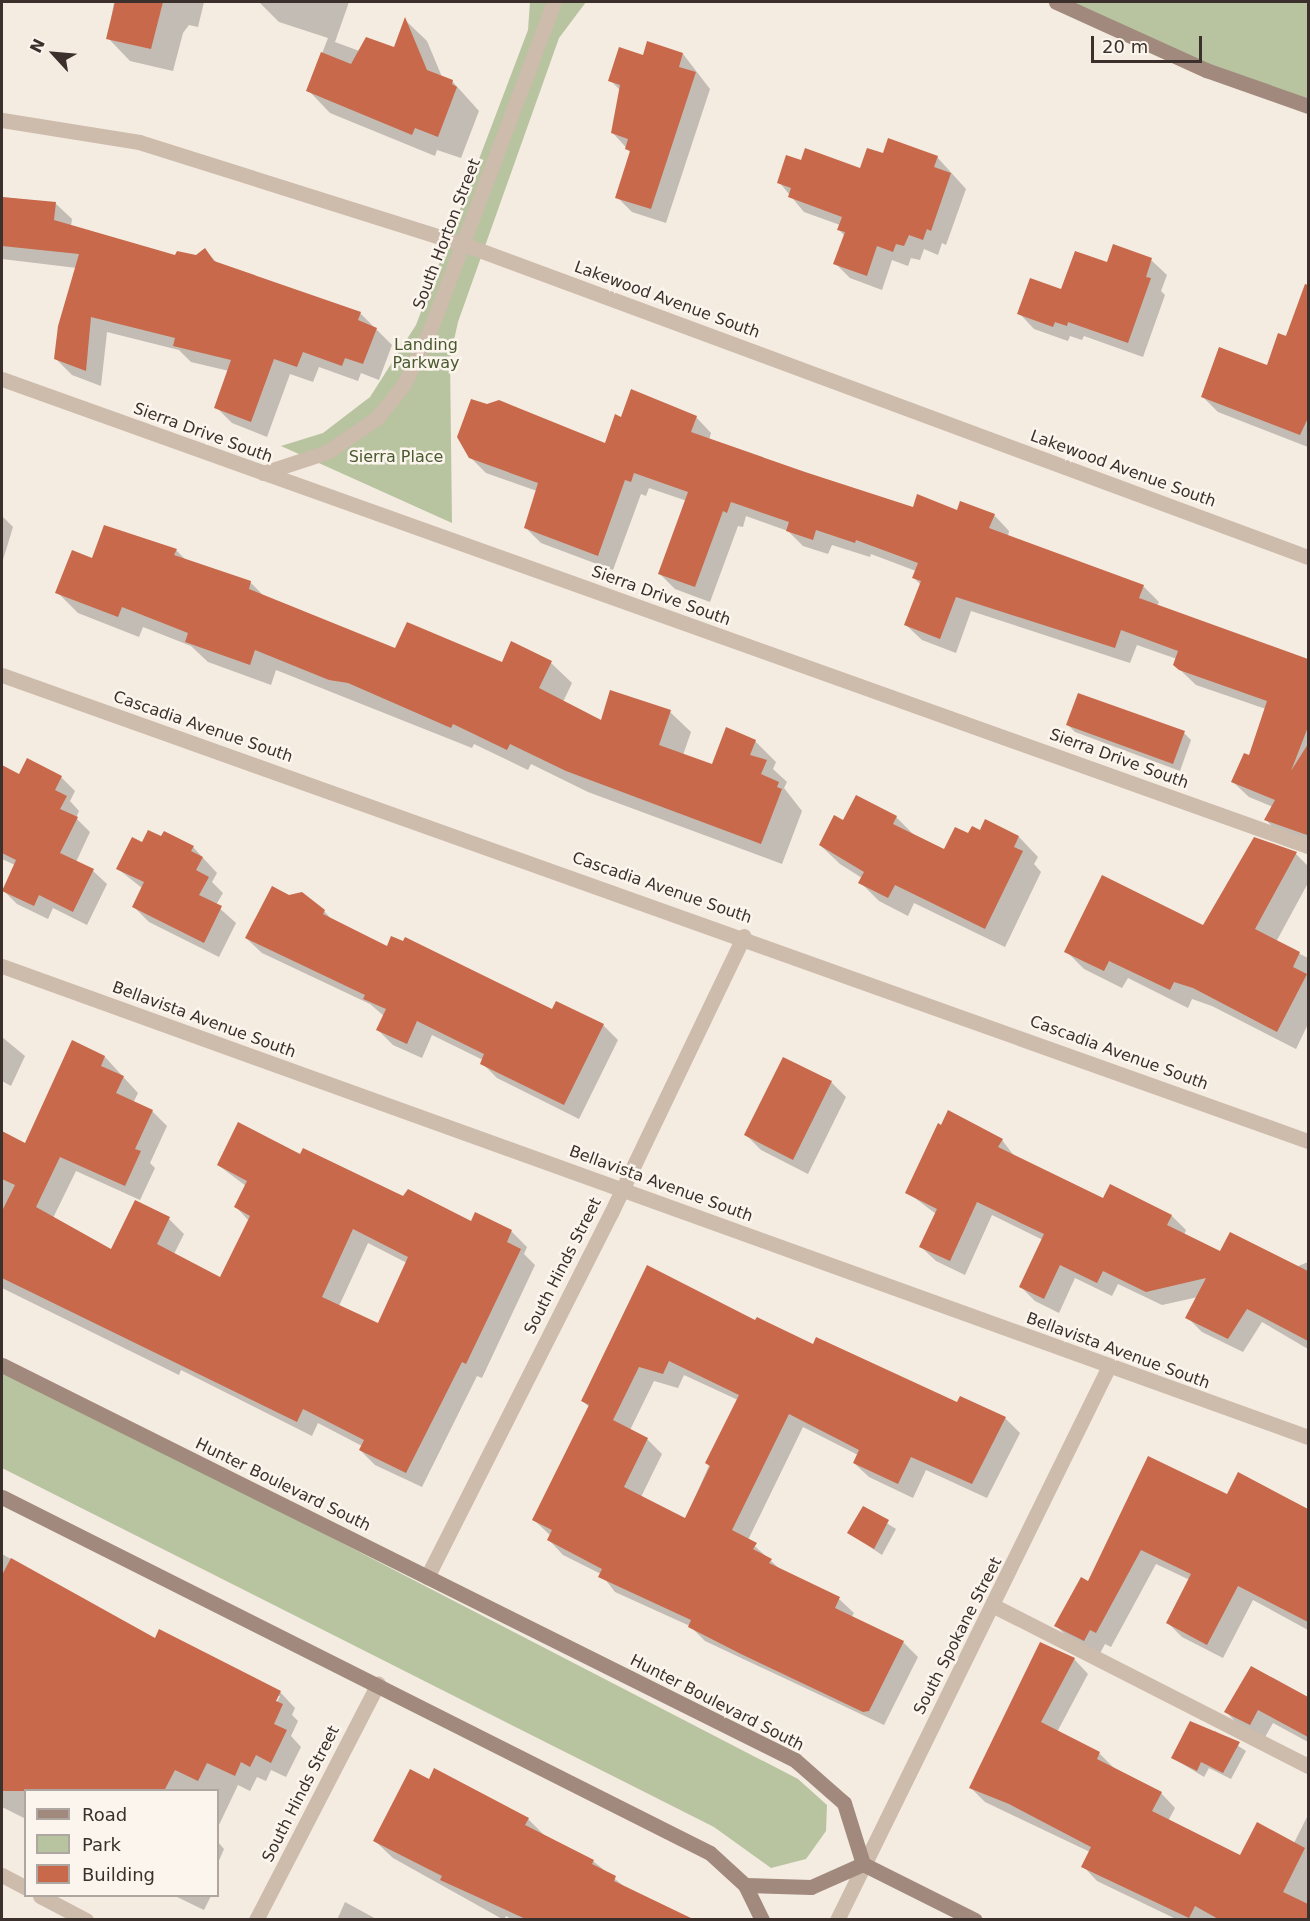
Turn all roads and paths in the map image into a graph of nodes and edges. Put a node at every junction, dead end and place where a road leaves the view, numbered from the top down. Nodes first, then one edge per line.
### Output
1 (554, 2) edge
2 (1056, 2) edge
3 (1308, 106) edge
4 (2, 120) edge
5 (463, 244) junction
6 (2, 379) edge
7 (263, 473) junction
8 (1308, 557) edge
9 (2, 675) edge
10 (1308, 846) edge
11 (744, 936) junction
12 (2, 966) edge
13 (1308, 1141) edge
14 (622, 1189) junction
15 (2, 1365) edge
16 (1108, 1368) junction
17 (1308, 1437) edge
18 (2, 1497) edge
19 (427, 1577) junction
20 (994, 1606) junction
21 (378, 1684) junction
22 (1308, 1766) edge
23 (863, 1864) junction
24 (2, 1875) edge
25 (745, 1885) junction
26 (24, 1887) edge
27 (42, 1897) edge
28 (86, 1920) edge
29 (256, 1920) edge
30 (762, 1920) edge
31 (837, 1920) edge
32 (975, 1920) edge

1 - 5 street, South Horton Street
2 - 3 street
4 - 5 street, Lakewood Avenue South
5 - 7 street, South Horton Street
5 - 8 street, Lakewood Avenue South
6 - 7 street, Sierra Drive South
7 - 10 street, Sierra Drive South
9 - 11 street, Cascadia Avenue South
11 - 13 street, Cascadia Avenue South
11 - 14 street, South Hinds Street
12 - 14 street, Bellavista Avenue South
14 - 16 street, Bellavista Avenue South
14 - 19 street, South Hinds Street
15 - 19 street, Hunter Boulevard South
16 - 17 street, Bellavista Avenue South
16 - 20 street, South Spokane Street
18 - 21 street
19 - 23 street, Hunter Boulevard South
20 - 22 street
20 - 23 street, South Spokane Street
21 - 25 street
21 - 29 street, South Hinds Street
23 - 25 street
23 - 31 street, South Spokane Street
23 - 32 street
24 - 26 street
25 - 30 street
27 - 28 street

